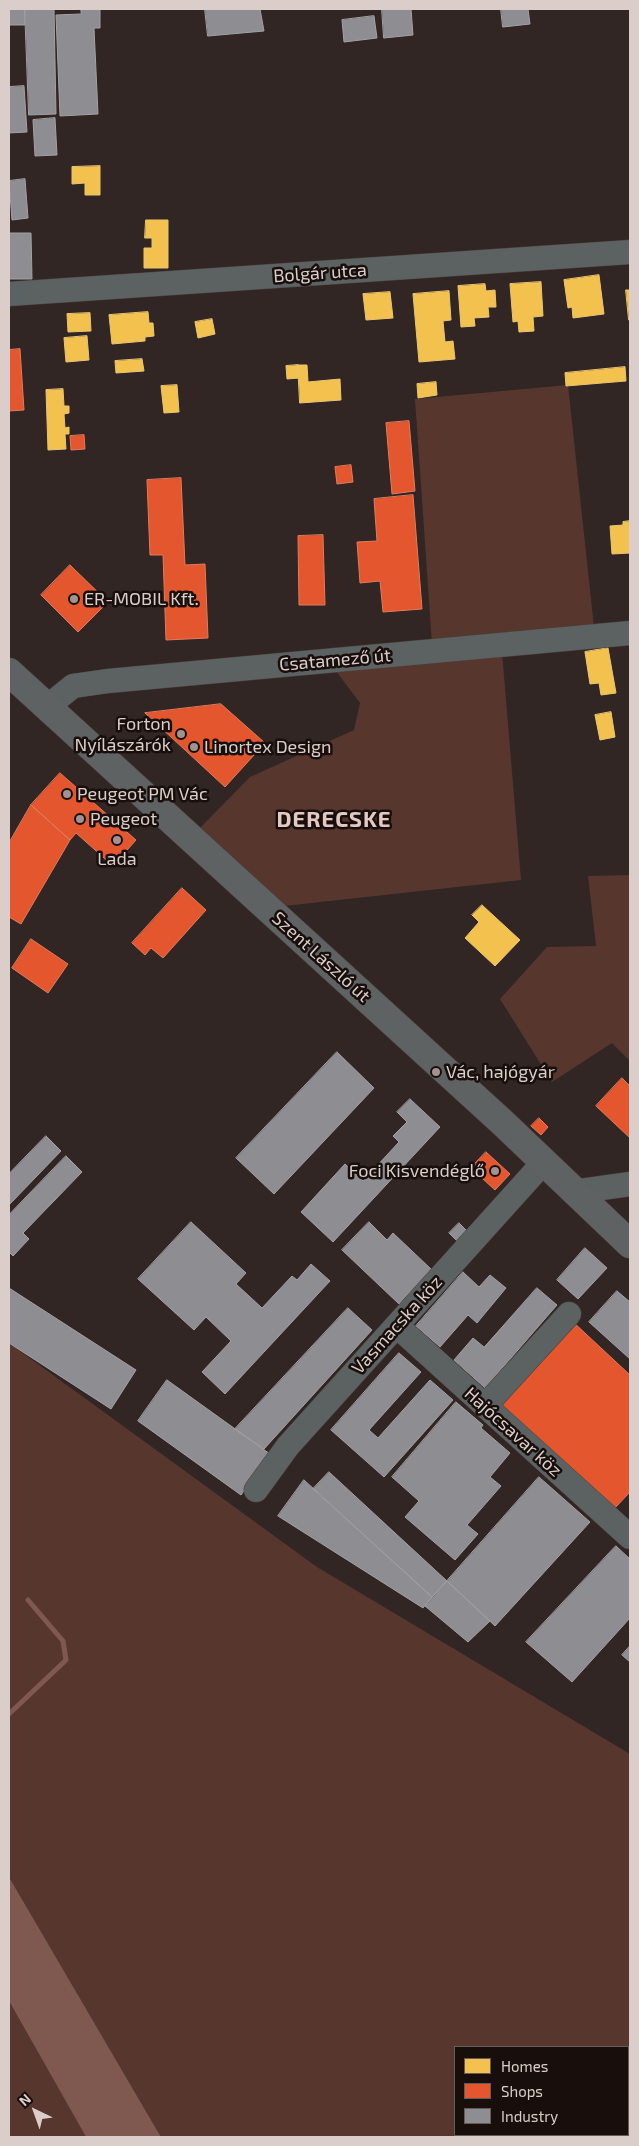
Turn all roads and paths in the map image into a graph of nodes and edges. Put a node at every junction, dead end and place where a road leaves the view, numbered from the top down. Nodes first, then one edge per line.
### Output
1 (630, 252) edge
2 (9, 294) edge
3 (630, 633) edge
4 (9, 672) edge
5 (47, 708) junction
6 (543, 1163) junction
7 (630, 1184) edge
8 (573, 1192) junction
9 (630, 1244) edge
10 (569, 1314) dead end
11 (397, 1326) junction
12 (485, 1406) junction
13 (256, 1490) dead end
14 (630, 1537) edge

1 - 2 street, Bolgár utca
3 - 5 street, Csatamező út
4 - 5 main road, Szent László út
5 - 6 main road, Szent László út
6 - 8 main road, Szent László út
6 - 11 street, Vasmacska köz
7 - 8 street
8 - 9 main road, Szent László út
10 - 12 street
11 - 12 street, Hajócsavar köz
11 - 13 street, Vasmacska köz
12 - 14 street, Hajócsavar köz

